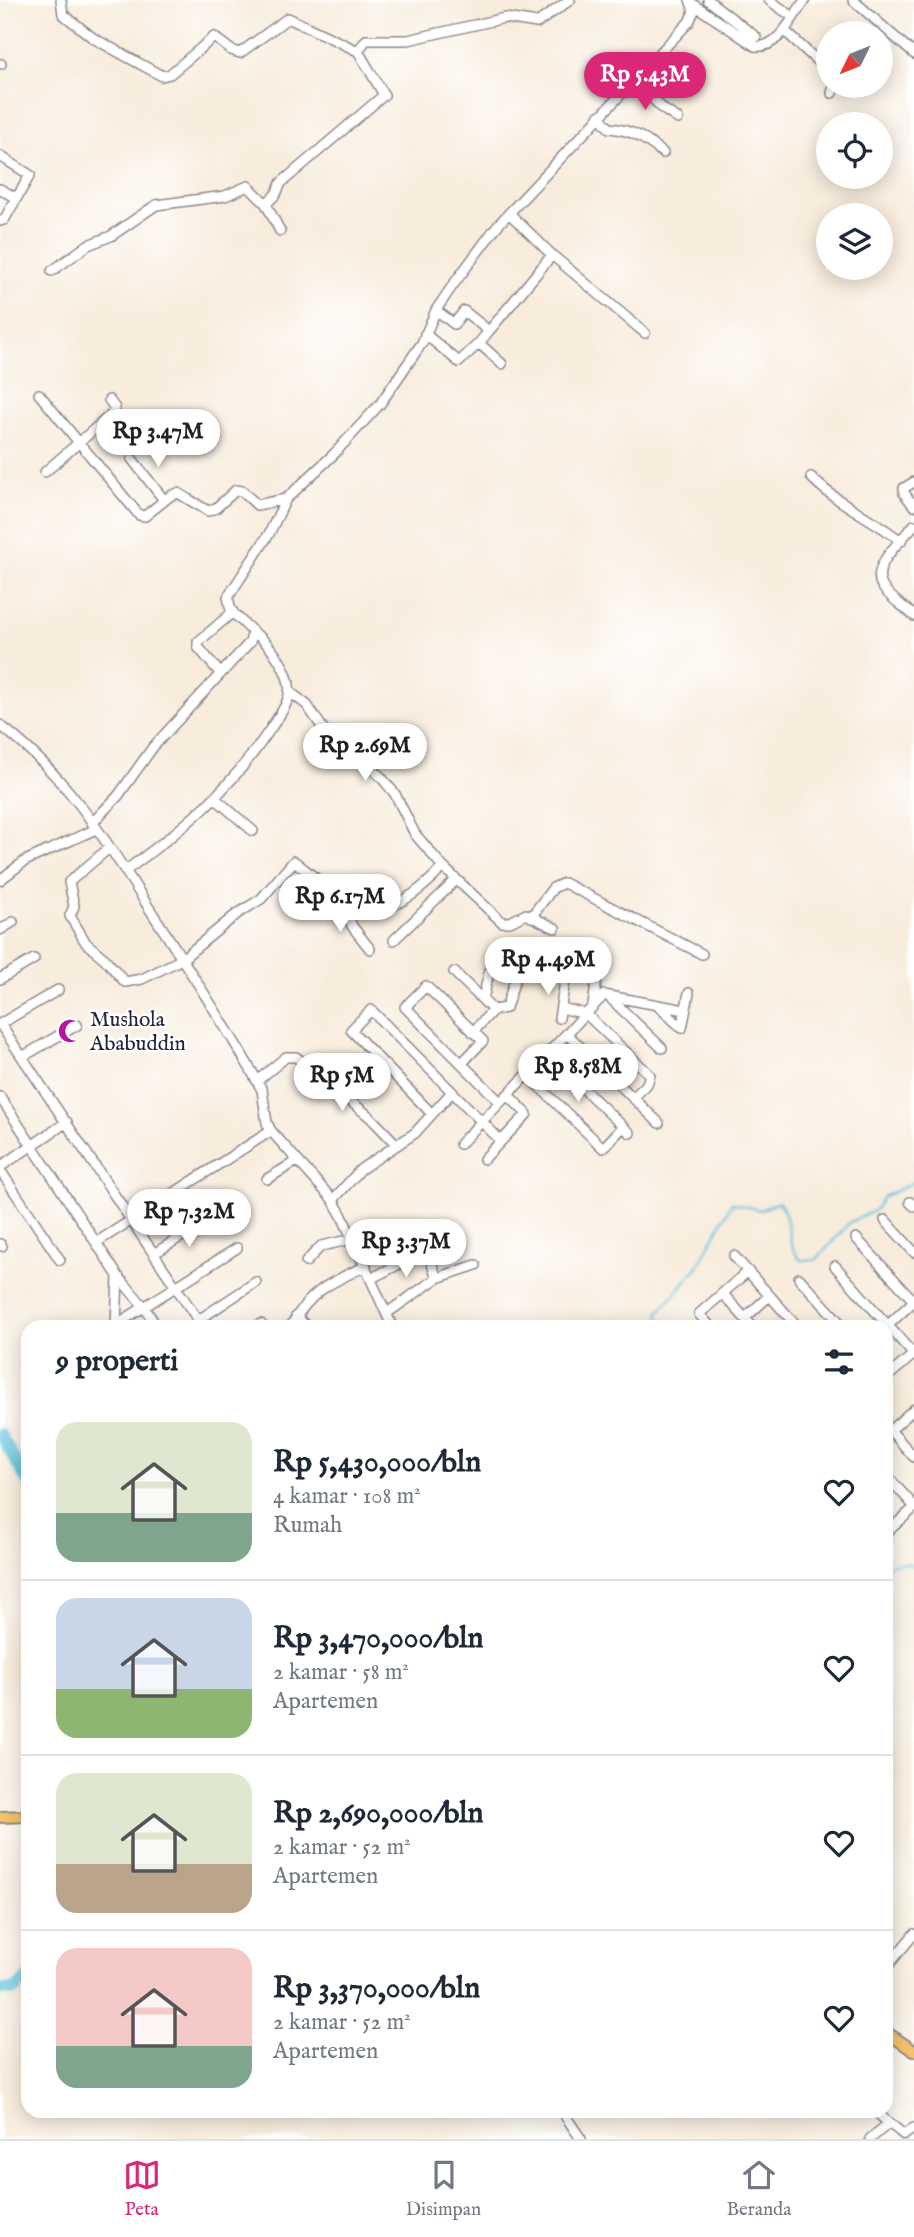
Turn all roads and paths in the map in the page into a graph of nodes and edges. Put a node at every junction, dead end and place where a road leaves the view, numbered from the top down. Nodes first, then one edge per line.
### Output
1 (61, 0) edge
2 (570, 0) edge
3 (708, 0) edge
4 (769, 0) edge
5 (804, 0) edge
6 (853, 0) edge
7 (692, 2) edge
8 (793, 17) junction
9 (784, 30) junction
10 (756, 37) dead end
11 (358, 51) junction
12 (914, 54) edge
13 (816, 60) edge
14 (635, 80) junction
15 (599, 116) junction
16 (678, 119) dead end
17 (663, 153) dead end
18 (1, 156) edge
19 (0, 188) edge
20 (16, 198) junction
21 (267, 204) junction
22 (509, 213) junction
23 (0, 221) edge
24 (280, 231) dead end
25 (552, 255) junction
26 (52, 271) dead end
27 (436, 310) junction
28 (489, 331) junction
29 (645, 333) dead end
30 (425, 334) junction
31 (479, 343) junction
32 (502, 364) dead end
33 (38, 394) dead end
34 (108, 400) dead end
35 (77, 443) junction
36 (132, 460) dead end
37 (45, 472) dead end
38 (811, 477) dead end
39 (914, 482) edge
40 (286, 499) junction
41 (164, 500) junction
42 (914, 506) edge
43 (914, 525) edge
44 (901, 541) junction
45 (233, 612) junction
46 (914, 616) edge
47 (253, 632) junction
48 (220, 673) junction
49 (290, 692) junction
50 (0, 725) edge
51 (216, 799) junction
52 (94, 826) junction
53 (253, 831) dead end
54 (109, 848) junction
55 (443, 867) junction
56 (125, 871) junction
57 (0, 880) edge
58 (456, 880) junction
59 (343, 900) junction
60 (531, 917) junction
61 (13, 922) dead end
62 (555, 928) dead end
63 (0, 930) edge
64 (394, 940) dead end
65 (370, 949) dead end
66 (702, 954) dead end
67 (182, 958) junction
68 (34, 959) dead end
69 (503, 965) dead end
70 (454, 972) dead end
71 (489, 972) dead end
72 (597, 978) dead end
73 (0, 979) edge
74 (565, 981) dead end
75 (58, 990) dead end
76 (689, 993) dead end
77 (608, 996) junction
78 (483, 999) junction
79 (645, 1003) junction
80 (657, 1005) junction
81 (493, 1010) junction
82 (589, 1010) junction
83 (685, 1010) junction
84 (631, 1018) junction
85 (0, 1024) edge
86 (77, 1026) dead end
87 (473, 1031) junction
88 (567, 1034) junction
89 (662, 1048) dead end
90 (547, 1054) junction
91 (22, 1057) junction
92 (463, 1063) junction
93 (527, 1075) junction
94 (257, 1081) junction
95 (451, 1093) junction
96 (508, 1095) junction
97 (0, 1097) edge
98 (633, 1098) junction
99 (500, 1102) junction
100 (432, 1114) junction
101 (67, 1122) junction
102 (481, 1122) junction
103 (659, 1123) dead end
104 (271, 1131) junction
105 (501, 1141) junction
106 (396, 1144) junction
107 (460, 1144) dead end
108 (33, 1146) junction
109 (484, 1159) dead end
110 (297, 1161) junction
111 (0, 1169) edge
112 (267, 1179) dead end
113 (333, 1200) junction
114 (132, 1219) junction
115 (208, 1220) dead end
116 (886, 1220) dead end
117 (856, 1238) dead end
118 (353, 1239) junction
119 (97, 1242) junction
120 (237, 1248) dead end
121 (914, 1252) edge
122 (155, 1253) junction
123 (734, 1256) dead end
124 (60, 1260) dead end
125 (306, 1262) dead end
126 (476, 1265) dead end
127 (366, 1266) junction
128 (835, 1266) dead end
129 (748, 1271) junction
130 (118, 1276) junction
131 (372, 1278) junction
132 (437, 1278) junction
133 (799, 1278) dead end
134 (256, 1282) dead end
135 (176, 1287) junction
136 (723, 1294) junction
137 (769, 1296) junction
138 (914, 1301) edge
139 (145, 1308) junction
140 (387, 1312) junction
141 (296, 1316) junction
142 (745, 1318) joint
143 (115, 1320) edge
144 (125, 1320) edge
145 (152, 1320) edge
146 (199, 1320) edge
147 (205, 1320) edge
148 (294, 1320) edge
149 (300, 1320) edge
150 (389, 1320) edge
151 (704, 1320) edge
152 (787, 1320) edge
153 (838, 1320) edge
154 (881, 1320) edge
155 (893, 1320) edge
156 (893, 1333) edge
157 (914, 1354) edge
158 (893, 1372) edge
159 (914, 1409) edge
160 (893, 1428) edge
161 (893, 1437) edge
162 (914, 1457) edge
163 (893, 1483) edge
164 (914, 1507) edge
165 (894, 1526) edge
166 (21, 1816) edge
167 (0, 1817) edge
168 (914, 1934) edge
169 (893, 1960) edge
170 (893, 2037) edge
171 (914, 2051) edge
172 (567, 2118) edge
173 (883, 2118) edge
174 (889, 2123) junction
175 (914, 2128) edge
176 (581, 2139) edge
177 (870, 2139) edge

1 - 11 street
2 - 11 street
3 - 10 street
4 - 8 street
5 - 8 street
6 - 12 street
7 - 9 street
7 - 14 street
8 - 9 street
9 - 13 street
11 - 21 street
14 - 15 street
14 - 16 street
15 - 17 street
15 - 22 street
18 - 20 street
19 - 20 street
20 - 23 street
21 - 24 street
21 - 26 street
22 - 25 street
22 - 27 street
25 - 28 street
25 - 29 street
27 - 28 street
27 - 30 street
28 - 31 street
30 - 31 street
30 - 40 street
31 - 32 street
33 - 35 street
34 - 35 street
35 - 37 street
35 - 41 street
36 - 41 street
38 - 44 street
39 - 42 street
40 - 41 street
40 - 45 street
43 - 44 street
44 - 46 street
45 - 47 street
45 - 48 street
47 - 48 street
47 - 49 street
48 - 52 street
49 - 51 street
49 - 55 street
50 - 52 street
51 - 53 street
51 - 56 street
52 - 54 street
52 - 57 street
54 - 56 street
54 - 67 street
55 - 58 street
55 - 59 street
56 - 67 street
58 - 60 street
58 - 64 street
59 - 65 street
59 - 67 street
60 - 62 street
60 - 66 street
61 - 63 street
67 - 94 street
68 - 73 street
69 - 81 street
70 - 78 street
71 - 78 street
72 - 82 street
74 - 82 street
75 - 85 street
76 - 83 street
77 - 79 street
77 - 82 street
77 - 84 street
78 - 81 street
79 - 80 street
79 - 84 street
80 - 83 street
80 - 83 street
81 - 87 street
82 - 88 street
82 - 98 street
84 - 89 street
85 - 91 street
86 - 91 street
87 - 92 street
87 - 92 street
88 - 90 street
88 - 98 street
90 - 93 street
90 - 93 street
91 - 101 street
92 - 99 street
93 - 96 street
94 - 104 street
94 - 106 street
95 - 100 street
95 - 100 street
95 - 102 street
96 - 99 street
96 - 105 street
97 - 108 street
98 - 103 street
99 - 102 street
100 - 106 street
101 - 108 street
101 - 114 street
102 - 105 street
102 - 107 street
104 - 110 street
104 - 114 street
105 - 109 street
106 - 113 street
108 - 111 street
108 - 119 street
110 - 112 street
110 - 113 street
111 - 124 street
113 - 118 street
114 - 119 street
114 - 122 street
115 - 122 street
116 - 121 street
117 - 138 street
118 - 125 street
118 - 127 street
119 - 130 street
120 - 135 street
122 - 135 street
123 - 129 street
126 - 132 street
127 - 131 street
127 - 141 street
128 - 154 street
129 - 136 street
129 - 137 street
130 - 139 street
130 - 143 street
131 - 132 street
131 - 140 street
132 - 140 street
133 - 153 street
134 - 147 street
135 - 139 street
135 - 146 street
136 - 142 street
136 - 151 street
137 - 142 street
137 - 152 street
138 - 155 street
139 - 144 street
139 - 145 street
140 - 150 street
141 - 148 street
141 - 149 street
156 - 157 street
157 - 158 street
159 - 160 street
161 - 162 street
163 - 164 street
164 - 165 street
166 - 167 main road
168 - 169 street
170 - 171 main road
172 - 176 street
173 - 174 street
174 - 175 street
174 - 177 street

